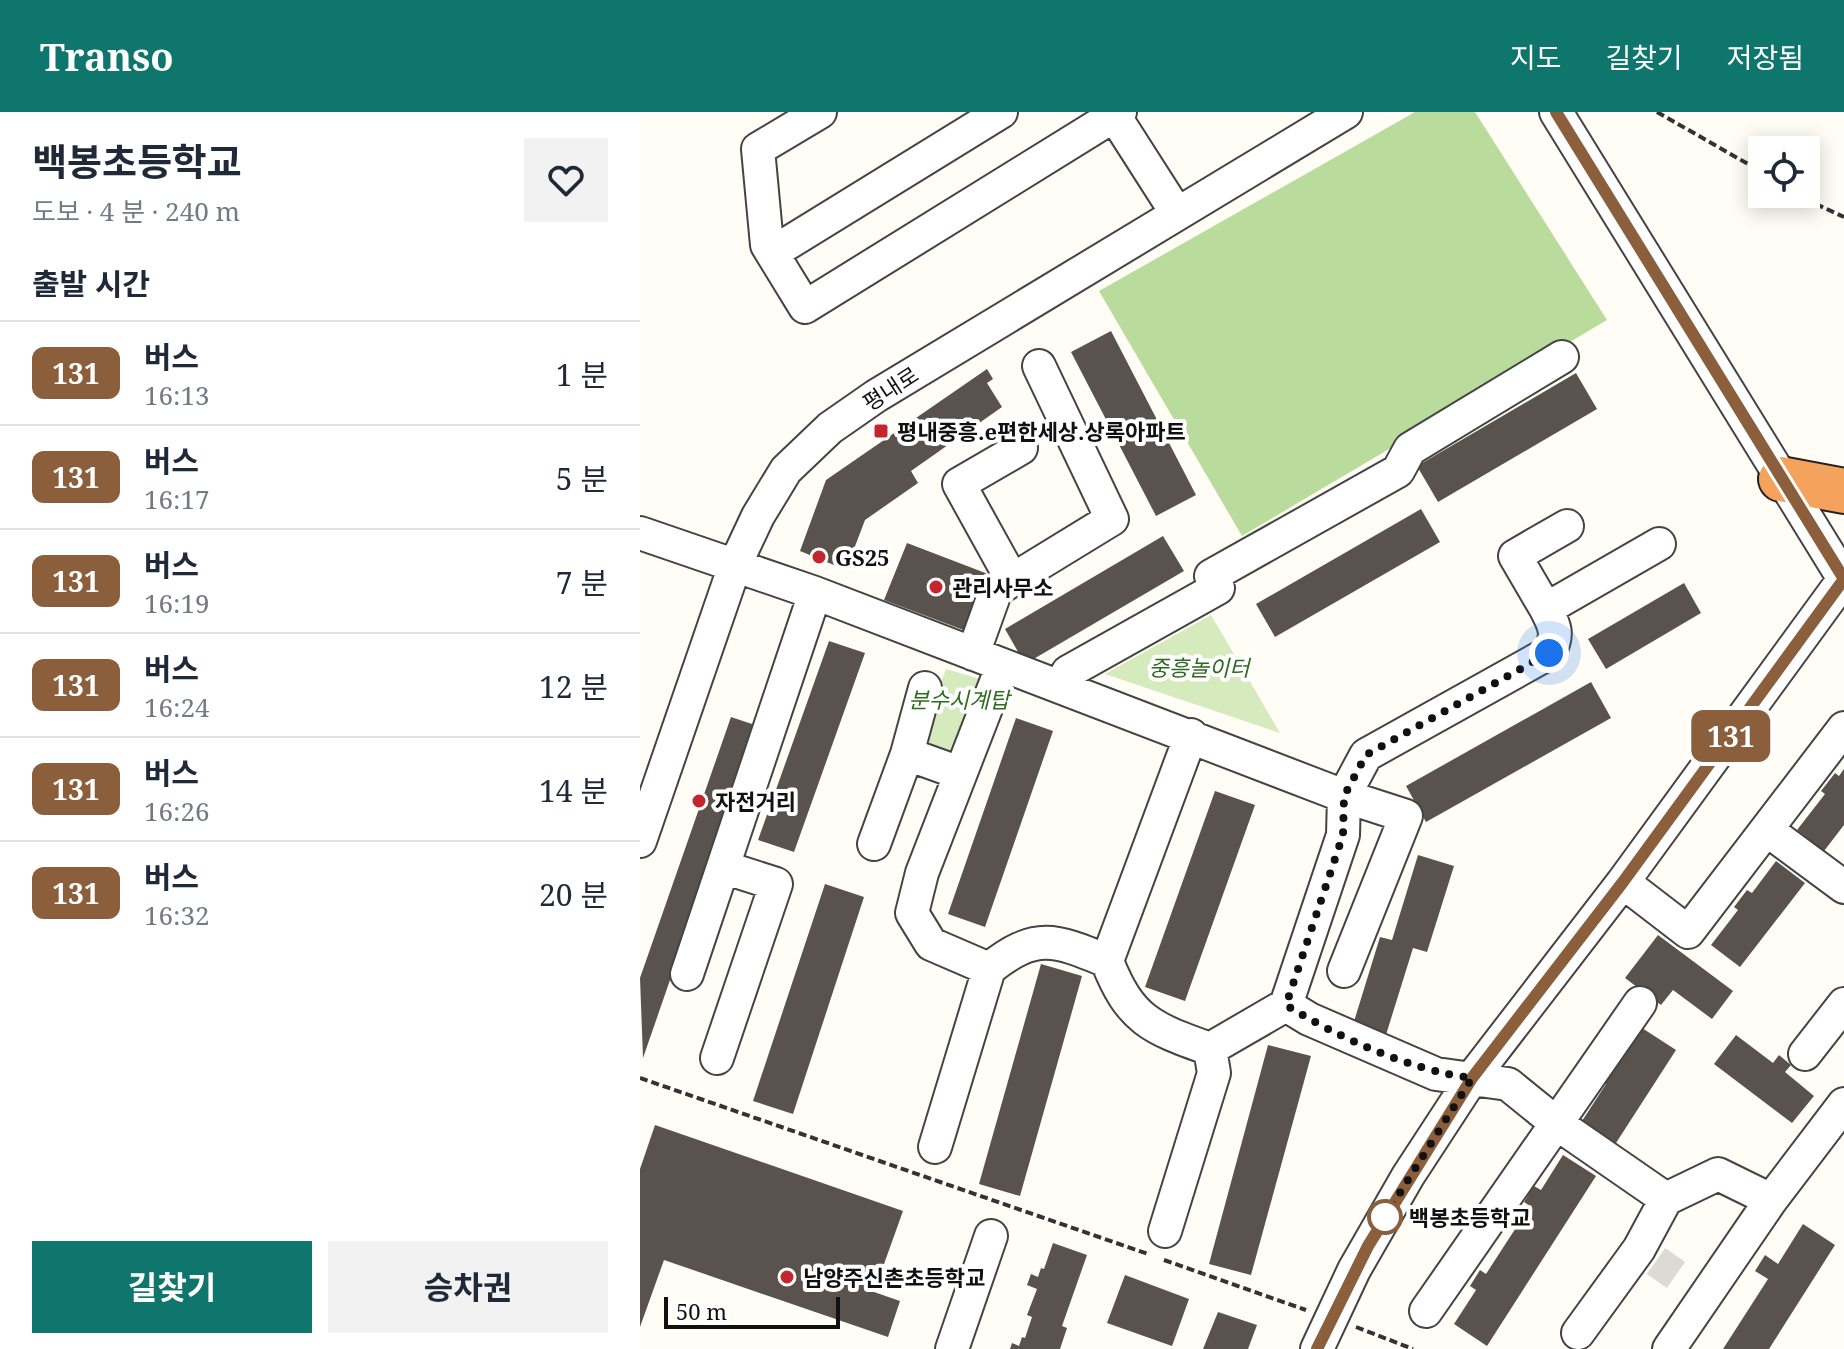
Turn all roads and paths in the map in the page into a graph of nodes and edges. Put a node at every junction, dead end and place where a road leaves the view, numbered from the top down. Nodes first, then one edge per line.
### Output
1 (820, 112) edge
2 (1001, 112) edge
3 (1346, 112) edge
4 (1556, 112) edge
5 (1657, 112) edge
6 (1116, 113) edge
7 (1748, 164) edge
8 (1820, 206) edge
9 (1176, 212) junction
10 (1844, 217) edge
11 (772, 253) junction
12 (1562, 357) dead end
13 (1039, 366) dead end
14 (1021, 448) dead end
15 (1781, 479) junction
16 (1844, 491) edge
17 (1567, 526) dead end
18 (640, 533) edge
19 (1659, 544) dead end
20 (735, 565) junction
21 (1011, 578) junction
22 (1844, 579) edge
23 (815, 593) junction
24 (1546, 609) junction
25 (973, 654) junction
26 (1002, 667) junction
27 (1060, 686) junction
28 (925, 688) dead end
29 (1844, 728) edge
30 (1191, 735) junction
31 (907, 754) junction
32 (960, 773) junction
33 (1344, 796) junction
34 (1767, 830) junction
35 (640, 841) edge
36 (874, 844) dead end
37 (723, 867) junction
38 (1838, 873) edge
39 (1623, 882) junction
40 (1107, 961) junction
41 (989, 969) junction
42 (1344, 971) dead end
43 (687, 974) dead end
44 (1640, 1003) dead end
45 (1844, 1004) edge
46 (1286, 1005) junction
47 (1210, 1049) junction
48 (1805, 1054) dead end
49 (717, 1058) dead end
50 (640, 1078) edge
51 (1472, 1078) junction
52 (1844, 1104) edge
53 (1556, 1123) junction
54 (935, 1147) dead end
55 (1666, 1199) junction
56 (1771, 1200) junction
57 (1165, 1231) dead end
58 (991, 1236) dead end
59 (1426, 1311) dead end
60 (1332, 1318) junction
61 (1578, 1333) dead end
62 (952, 1349) edge
63 (1317, 1349) edge
64 (1413, 1349) edge
65 (1669, 1349) edge

1 - 11 street
2 - 11 street
3 - 9 street, 평내로
4 - 15 street
5 - 7 path
6 - 9 street
6 - 11 street
8 - 10 path
9 - 20 street, 평내로
12 - 27 street
13 - 21 street
14 - 21 street
15 - 16 highway
15 - 22 street
17 - 24 street
18 - 20 street
19 - 24 street
20 - 23 street
20 - 35 street, 평내로
21 - 25 street
22 - 39 street
23 - 25 street
23 - 37 street
24 - 33 street
25 - 26 street
26 - 27 street
26 - 32 street
27 - 30 street
28 - 31 street
29 - 34 street
30 - 33 street
30 - 40 street
31 - 32 street
31 - 36 street
32 - 41 street
33 - 42 street
33 - 46 street
34 - 38 street
34 - 39 street
37 - 43 street
37 - 49 street
39 - 51 street
40 - 41 street
40 - 47 street
41 - 54 street
44 - 53 street
45 - 48 street
46 - 47 street
46 - 51 street
47 - 57 street
50 - 60 path
51 - 53 street
51 - 60 street
52 - 56 street
53 - 55 street
53 - 59 street
55 - 56 street
55 - 61 street
56 - 65 street
58 - 62 street
60 - 63 street
60 - 64 path

